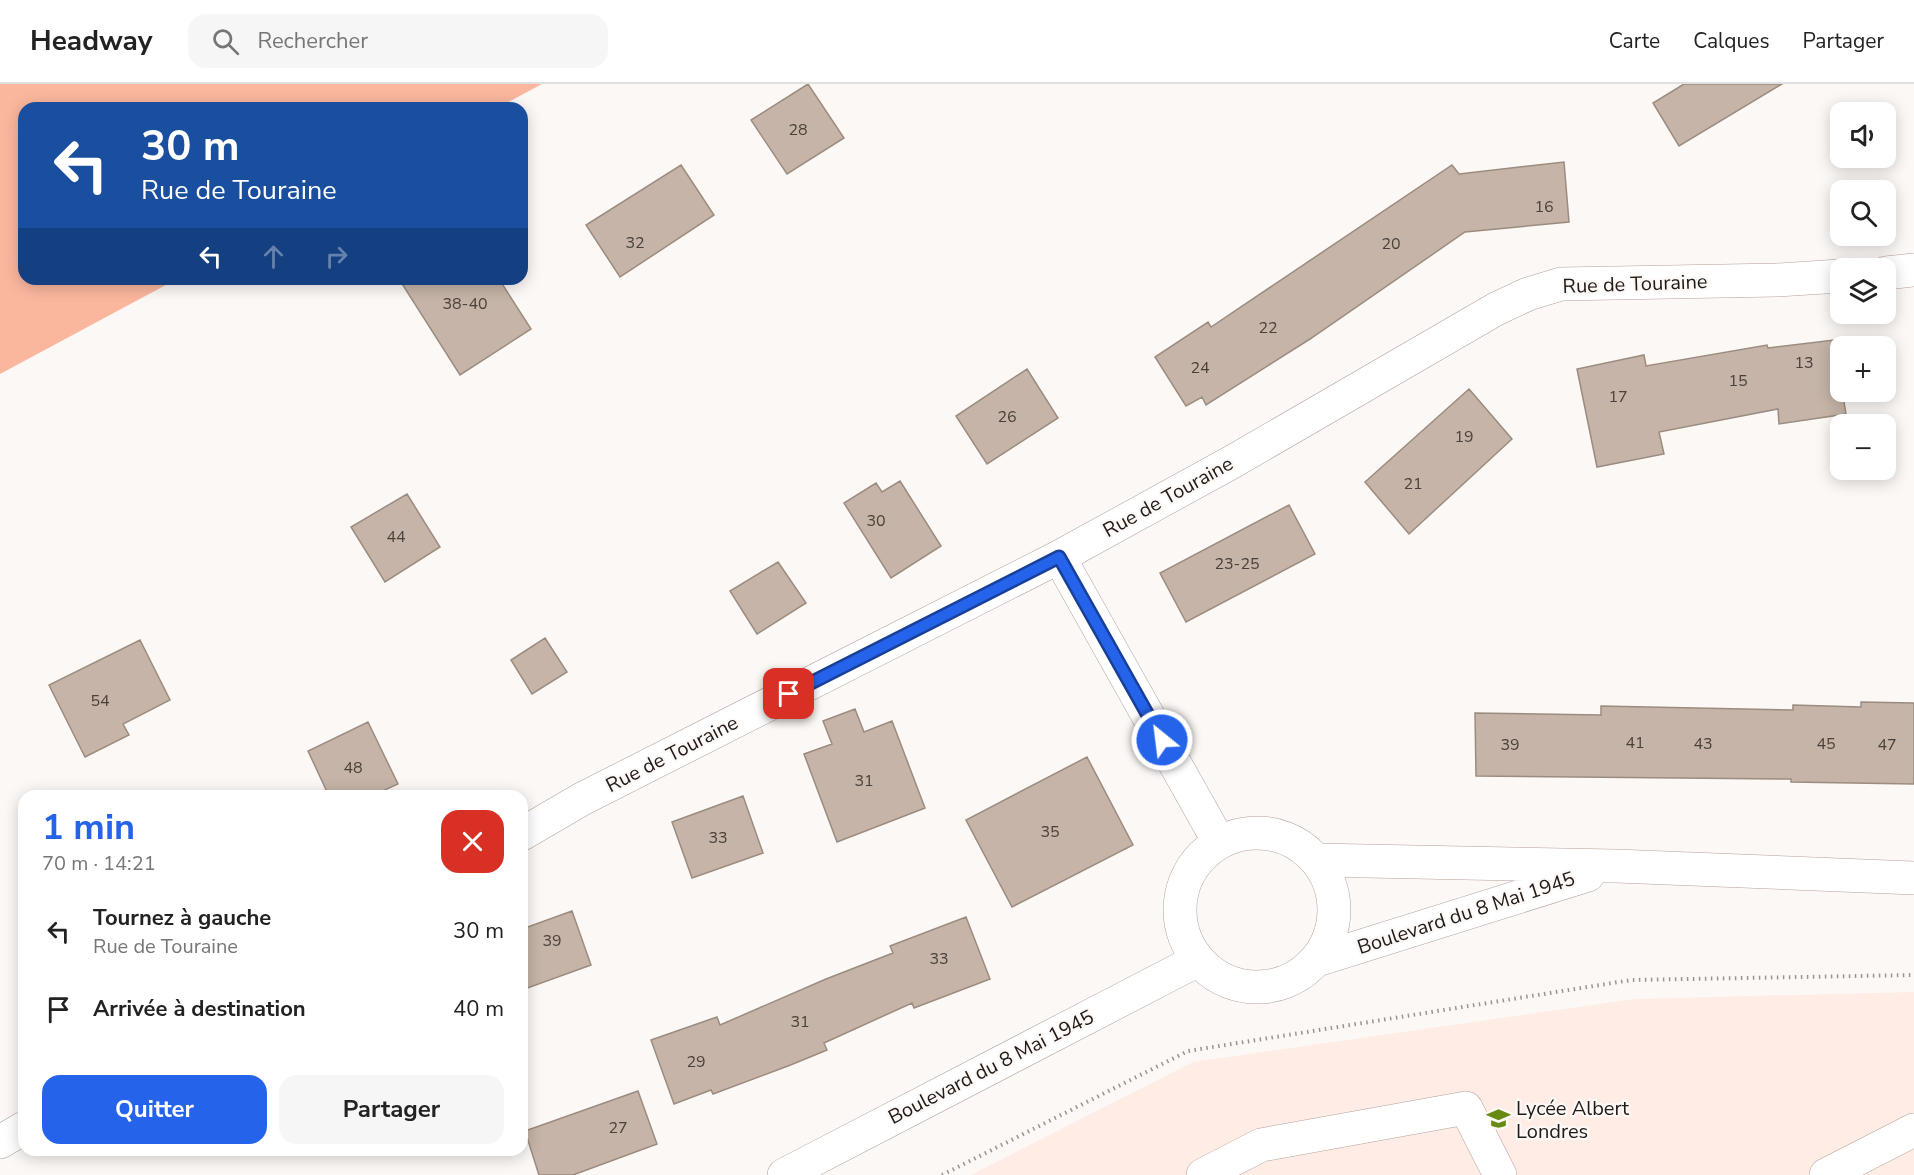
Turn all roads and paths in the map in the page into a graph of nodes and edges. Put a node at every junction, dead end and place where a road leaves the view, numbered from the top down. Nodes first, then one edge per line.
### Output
1 (1914, 270) edge
2 (1896, 272) edge
3 (1830, 277) edge
4 (1059, 557) junction
5 (528, 830) edge
6 (1219, 842) junction
7 (1317, 860) junction
8 (1616, 866) junction
9 (1914, 878) edge
10 (1198, 960) junction
11 (1317, 960) junction
12 (1914, 975) edge
13 (1914, 1130) edge
14 (18, 1132) edge
15 (0, 1142) edge
16 (784, 1175) edge
17 (942, 1175) edge
18 (1203, 1175) edge
19 (1500, 1175) edge
20 (1826, 1175) edge

1 - 2 street
3 - 4 street, Rue de Touraine
4 - 5 street, Rue de Touraine
4 - 6 street
6 - 7 street
6 - 10 street
7 - 8 street, Boulevard du 8 Mai 1945
7 - 11 street
8 - 9 street, Boulevard du 8 Mai 1945
8 - 11 street, Boulevard du 8 Mai 1945
10 - 11 street
10 - 16 street, Boulevard du 8 Mai 1945
12 - 17 path
13 - 20 street
14 - 15 street
18 - 19 street

